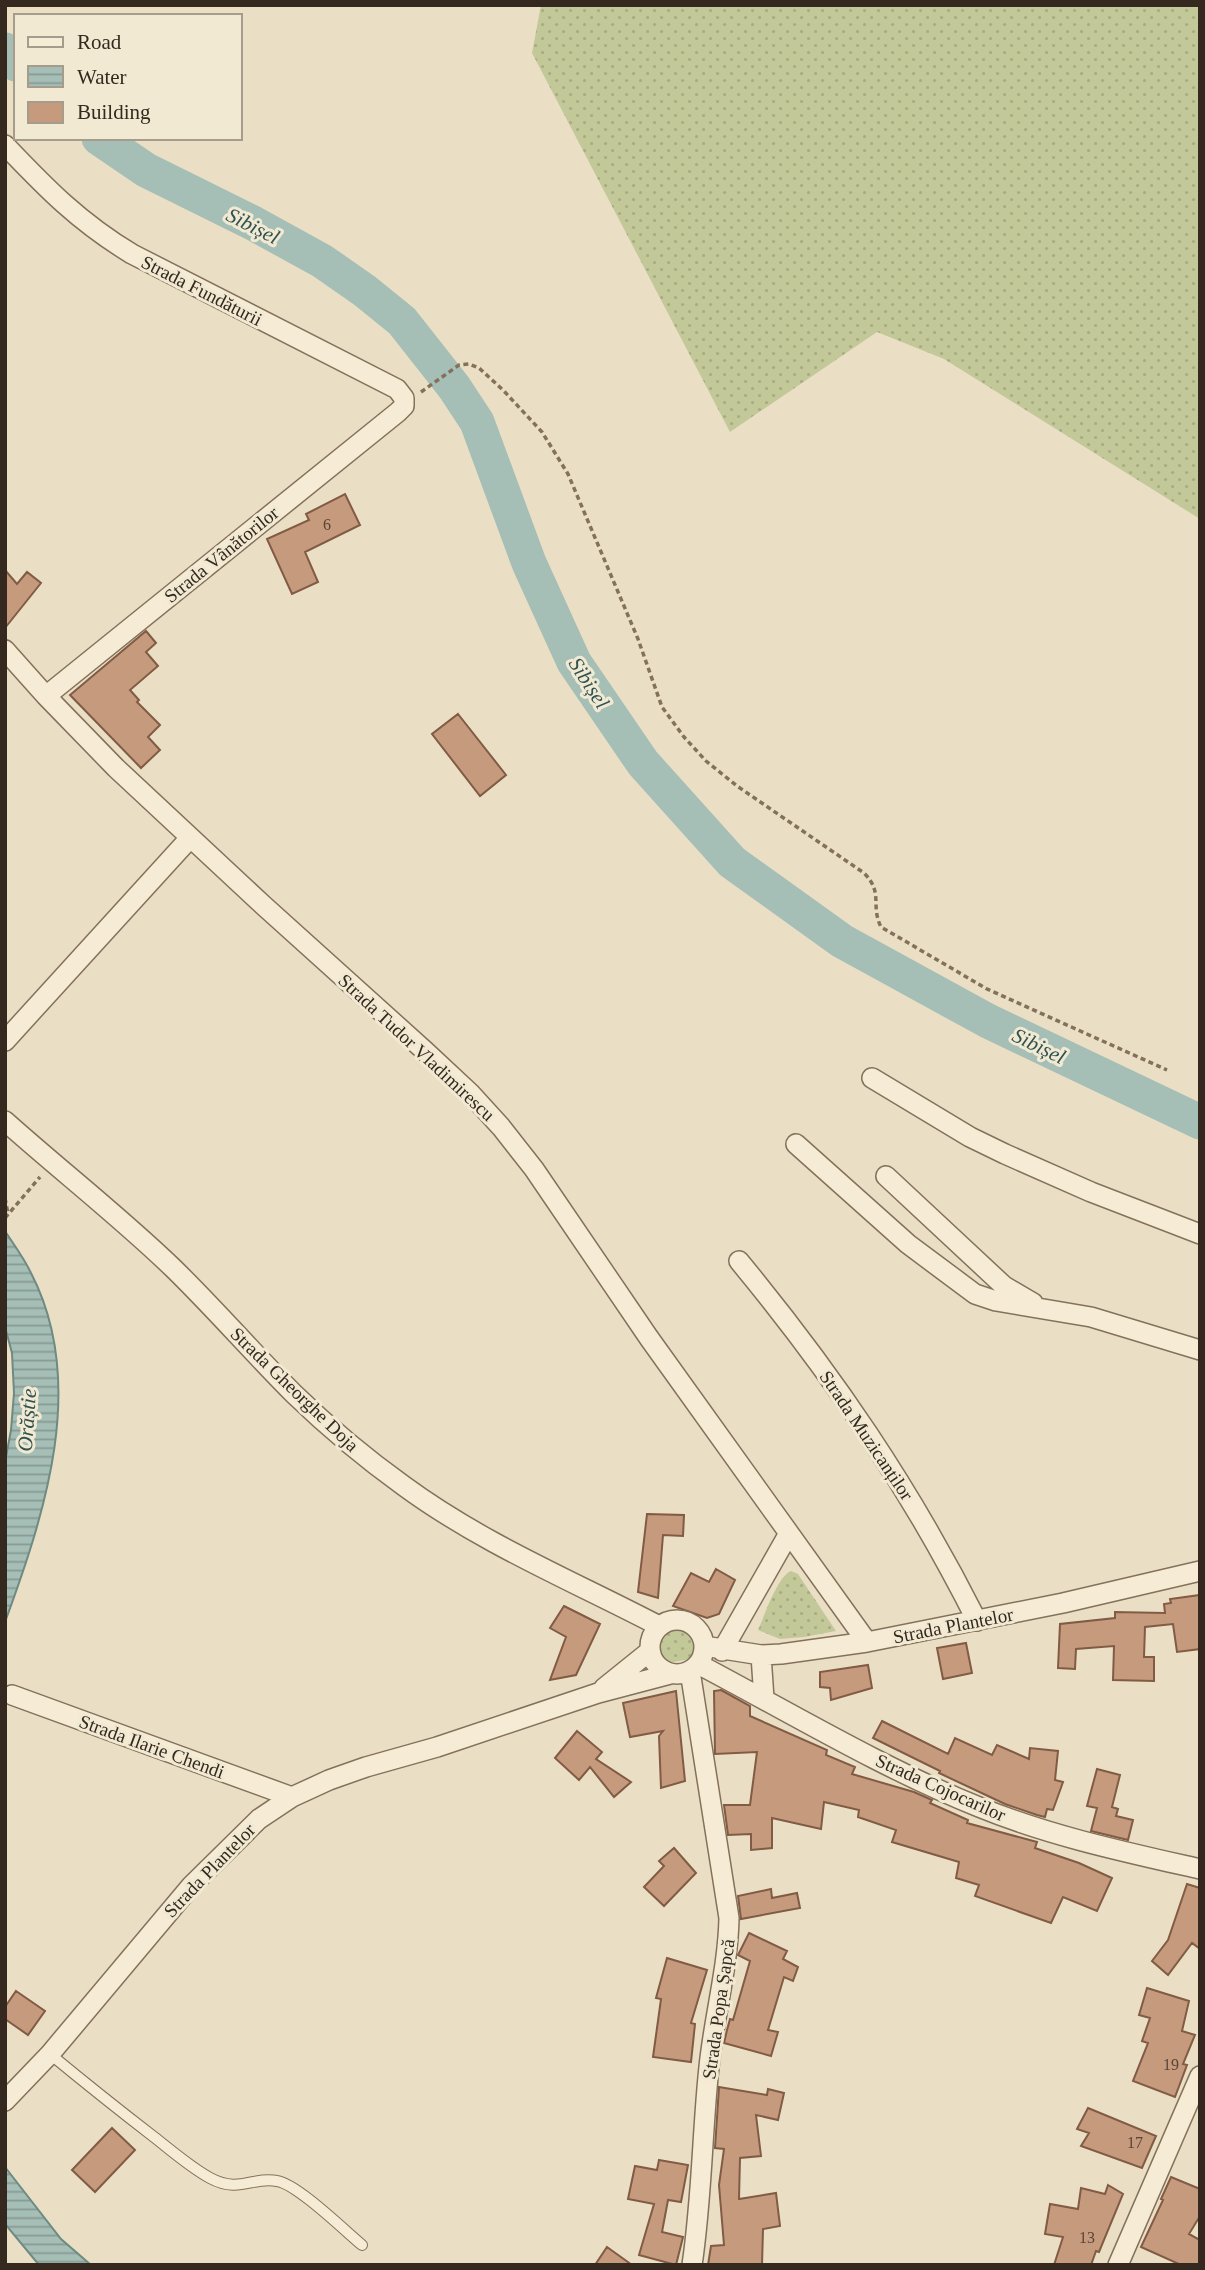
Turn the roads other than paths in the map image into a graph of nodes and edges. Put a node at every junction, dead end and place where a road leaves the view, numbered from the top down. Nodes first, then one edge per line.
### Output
1 (5, 145) edge
2 (398, 412) joint
3 (5, 650) edge
4 (46, 696) junction
5 (190, 838) junction
6 (5, 1041) edge
7 (872, 1077) dead end
8 (5, 1121) edge
9 (796, 1144) dead end
10 (886, 1176) dead end
11 (1200, 1234) edge
12 (739, 1261) dead end
13 (1042, 1308) junction
14 (1200, 1350) edge
15 (788, 1535) junction
16 (1200, 1571) edge
17 (977, 1621) junction
18 (659, 1626) junction
19 (867, 1642) junction
20 (650, 1651) junction
21 (761, 1655) junction
22 (704, 1658) junction
23 (670, 1674) junction
24 (598, 1693) junction
25 (12, 1695) dead end
26 (764, 1699) junction
27 (292, 1797) junction
28 (1200, 1869) edge
29 (50, 2054) junction
30 (1200, 2076) edge
31 (5, 2101) edge
32 (362, 2245) dead end
33 (692, 2265) edge
34 (1118, 2265) edge

1 - 2 street, Strada Fundăturii
2 - 4 street, Strada Vânătorilor
3 - 4 street, Strada Tudor Vladimirescu
4 - 5 street, Strada Tudor Vladimirescu
5 - 6 street
5 - 15 street, Strada Tudor Vladimirescu
7 - 11 street
8 - 18 street, Strada Gheorghe Doja
9 - 13 street
10 - 13 street
12 - 17 street, Strada Muzicanților
13 - 14 street
15 - 19 street, Strada Tudor Vladimirescu
15 - 22 street
16 - 17 street, Strada Plantelor
17 - 19 street, Strada Plantelor
18 - 20 street
18 - 22 street
19 - 21 street, Strada Plantelor
20 - 23 street
20 - 24 street, Strada Plantelor
21 - 22 street, Strada Plantelor
21 - 26 street
22 - 23 street
22 - 26 street, Strada Cojocarilor
22 - 33 street, Strada Popa Șapcă
23 - 24 street, Strada Plantelor
24 - 27 street, Strada Plantelor
25 - 27 street, Strada Ilarie Chendi
26 - 28 street, Strada Cojocarilor
27 - 29 street, Strada Plantelor
29 - 31 street, Strada Plantelor
29 - 32 lane
30 - 34 street

